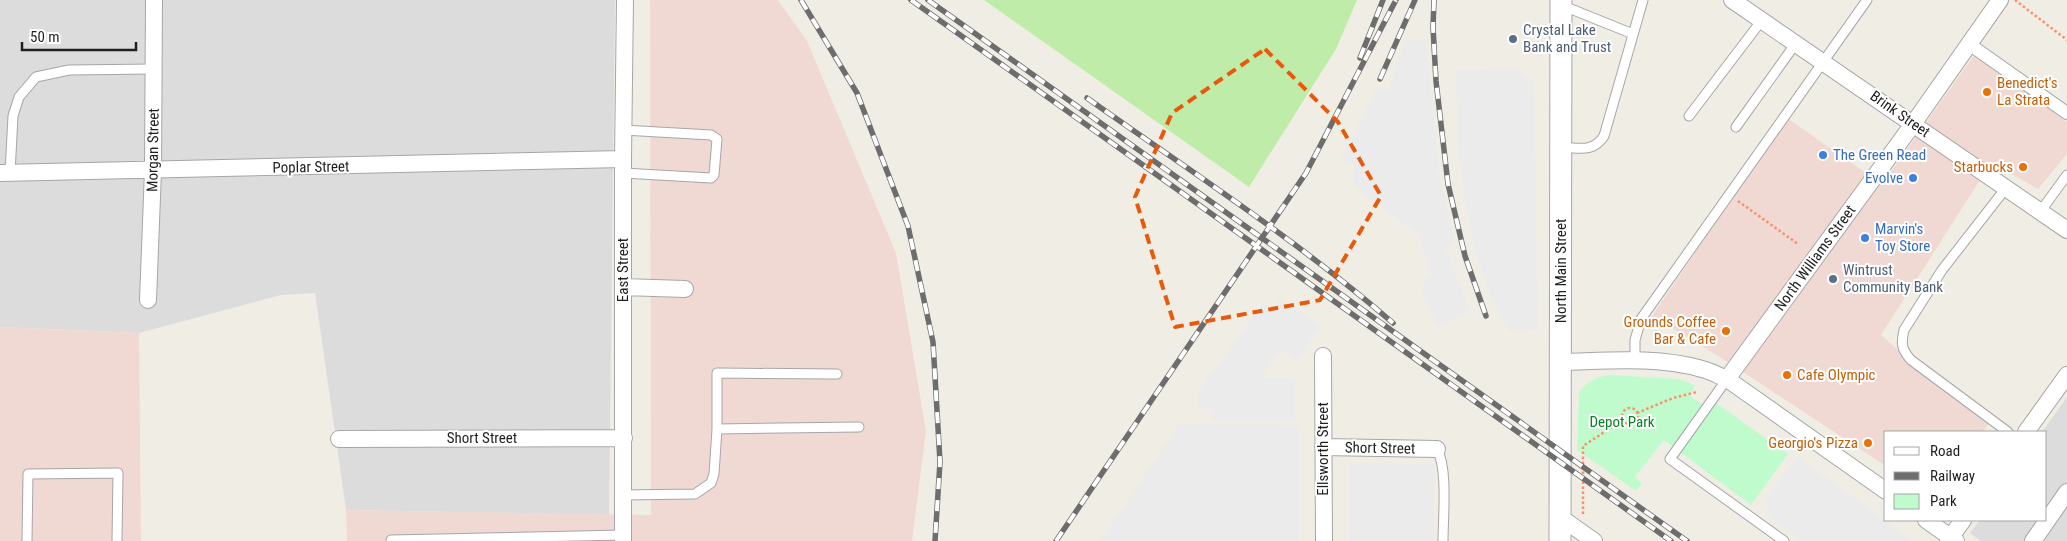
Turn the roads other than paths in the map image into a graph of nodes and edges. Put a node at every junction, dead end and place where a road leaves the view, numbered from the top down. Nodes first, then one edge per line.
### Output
1 (154, 0) edge
2 (625, 0) edge
3 (1643, 0) edge
4 (1732, 0) edge
5 (1867, 0) edge
6 (2000, 0) edge
7 (1561, 2) edge
8 (1762, 20) junction
9 (1632, 34) junction
10 (1796, 43) junction
11 (1969, 44) junction
12 (1822, 61) junction
13 (154, 69) junction
14 (2067, 113) edge
15 (1690, 116) dead end
16 (1914, 124) junction
17 (1736, 127) dead end
18 (623, 130) junction
19 (1561, 147) junction
20 (623, 166) junction
21 (153, 171) junction
22 (5, 173) edge
23 (2067, 175) edge
24 (2006, 188) junction
25 (2040, 212) junction
26 (2067, 230) edge
27 (623, 287) junction
28 (685, 289) dead end
29 (148, 300) dead end
30 (1323, 356) dead end
31 (1635, 361) junction
32 (1561, 362) junction
33 (837, 374) dead end
34 (2067, 375) edge
35 (1727, 379) junction
36 (859, 427) dead end
37 (717, 429) junction
38 (2007, 431) edge
39 (2027, 431) edge
40 (624, 438) junction
41 (340, 439) dead end
42 (1323, 447) junction
43 (1436, 449) joint
44 (1884, 490) edge
45 (2067, 492) edge
46 (623, 495) junction
47 (1560, 517) junction
48 (1927, 521) edge
49 (1962, 521) edge
50 (2047, 521) edge
51 (2047, 521) edge
52 (1588, 537) edge
53 (623, 538) edge
54 (391, 540) dead end
55 (1952, 540) edge
56 (27, 541) edge
57 (117, 541) edge
58 (1324, 541) edge
59 (1443, 541) edge
60 (1560, 541) edge
61 (1784, 541) edge
62 (2033, 541) edge

1 - 13 street, Morgan Street
2 - 18 street, East Street
3 - 9 lane
4 - 8 street, Brink Street
5 - 12 lane
6 - 11 street, North Williams Street
7 - 9 lane
7 - 19 street, North Main Street
8 - 10 street, Brink Street
8 - 15 lane
9 - 19 lane
10 - 12 street, Brink Street
10 - 17 lane
11 - 14 street
11 - 16 street, North Williams Street
12 - 16 street, Brink Street
12 - 31 lane
13 - 21 street, Morgan Street
13 - 22 lane
16 - 24 street, Brink Street
16 - 35 street, North Williams Street
18 - 20 street, East Street
18 - 20 lane
19 - 32 street, North Main Street
20 - 21 street, Poplar Street
20 - 27 street, East Street
21 - 22 street, Poplar Street
21 - 29 street, Morgan Street
23 - 25 lane
24 - 25 street, Brink Street
24 - 38 lane
25 - 26 street, Brink Street
27 - 28 street
27 - 40 street, East Street
30 - 42 street, Ellsworth Street
31 - 32 street
31 - 35 street
32 - 47 street, North Main Street
33 - 37 lane
34 - 39 street
35 - 44 street
35 - 61 lane
36 - 37 lane
37 - 46 lane
40 - 41 street, Short Street
40 - 46 street, East Street
42 - 43 street, Short Street
42 - 58 street, Ellsworth Street
43 - 59 lane
45 - 50 street
46 - 53 street, East Street
47 - 52 street
47 - 60 street, North Main Street
48 - 55 street
49 - 55 street
51 - 62 street
53 - 54 lane
56 - 57 lane

